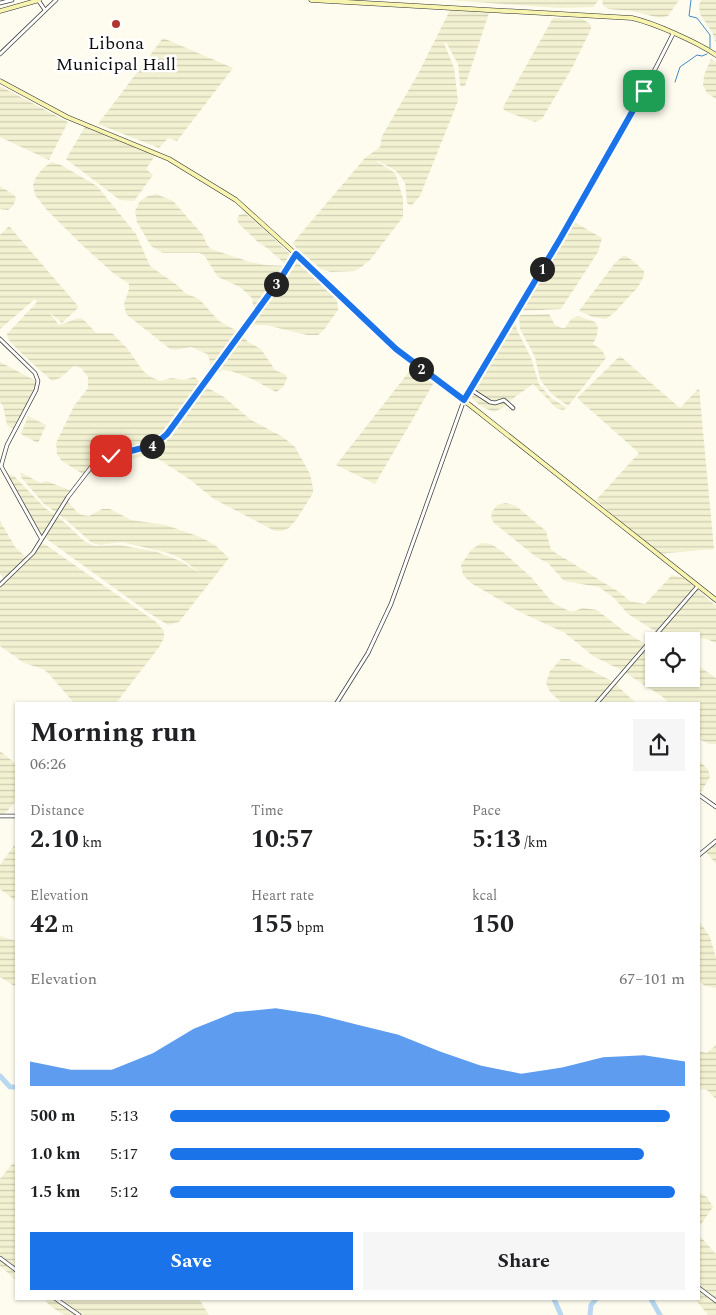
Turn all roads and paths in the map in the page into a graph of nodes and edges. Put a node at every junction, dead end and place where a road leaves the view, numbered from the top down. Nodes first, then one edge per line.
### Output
1 (12, 0) edge
2 (39, 0) edge
3 (56, 0) edge
4 (311, 0) edge
5 (3, 2) edge
6 (7, 9) junction
7 (46, 10) junction
8 (0, 11) edge
9 (673, 34) junction
10 (0, 54) edge
11 (716, 56) edge
12 (0, 80) edge
13 (296, 254) junction
14 (0, 339) edge
15 (470, 389) junction
16 (464, 400) junction
17 (512, 408) dead end
18 (41, 538) junction
19 (0, 585) edge
20 (698, 586) junction
21 (716, 600) edge
22 (337, 702) edge
23 (598, 702) edge
24 (700, 796) edge
25 (716, 807) edge
26 (0, 816) edge
27 (15, 816) edge
28 (716, 841) edge
29 (700, 854) edge
30 (0, 1258) edge
31 (15, 1269) edge
32 (700, 1289) edge
33 (57, 1300) edge
34 (716, 1302) edge
35 (79, 1315) edge

1 - 5 street
2 - 6 street
2 - 7 street
3 - 7 street
4 - 9 street
5 - 6 street
6 - 8 street
7 - 10 street
9 - 11 street
9 - 15 street
12 - 13 street
13 - 16 street
13 - 18 street
14 - 18 street
15 - 16 street
15 - 17 street
16 - 20 street
16 - 22 street
18 - 19 street
20 - 21 street
20 - 23 street
24 - 25 street
26 - 27 street
28 - 29 street
30 - 31 street
32 - 34 street
33 - 35 street

